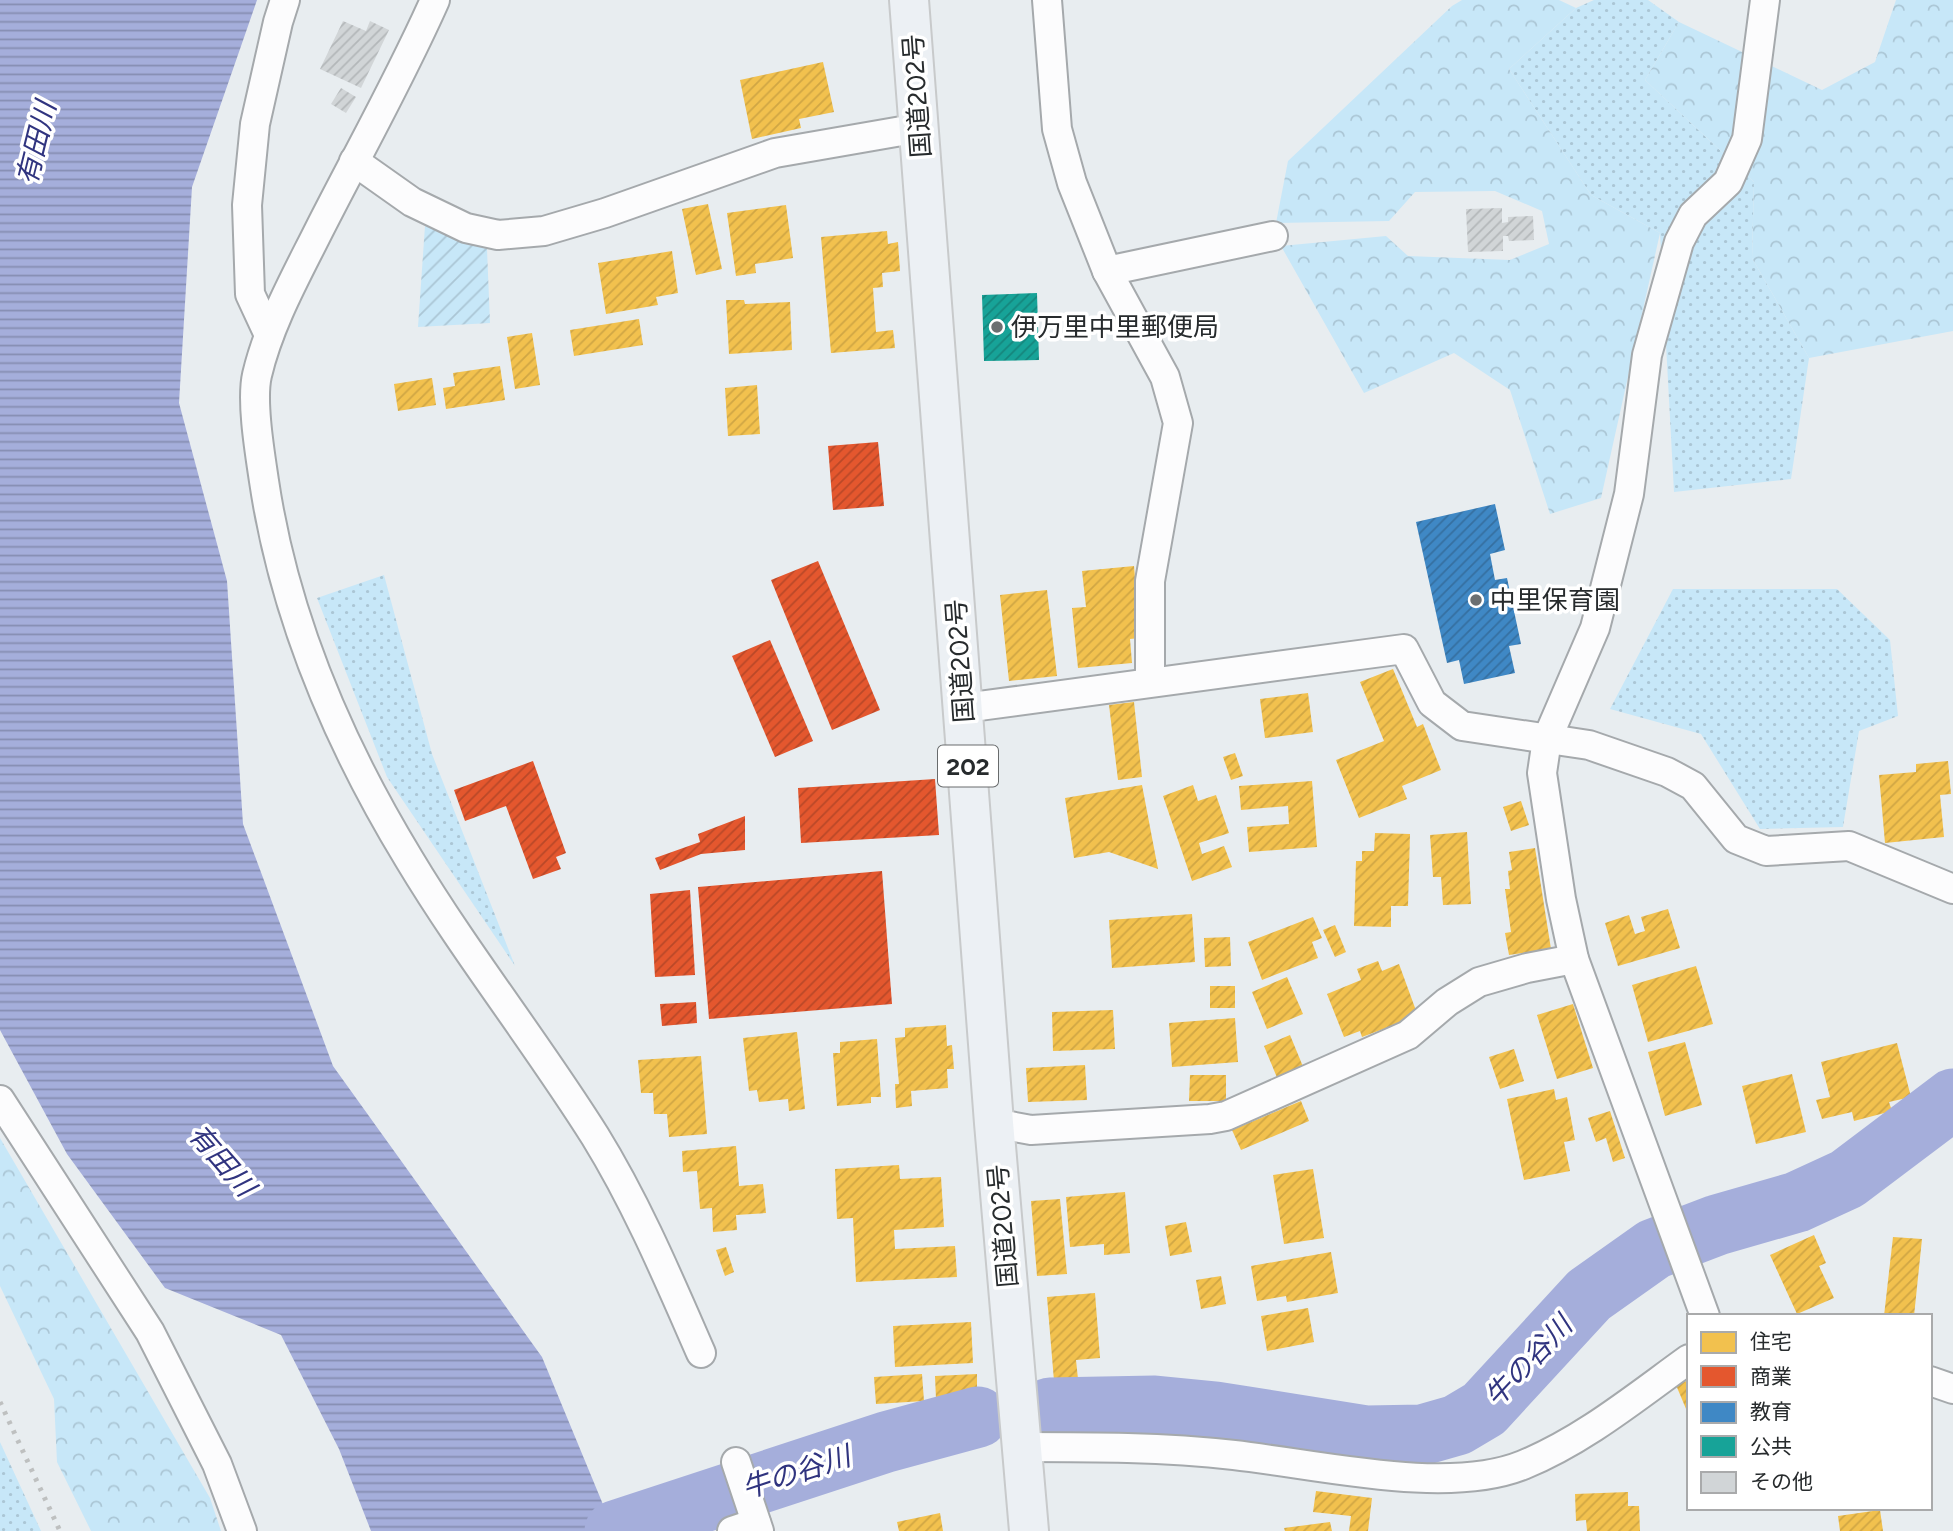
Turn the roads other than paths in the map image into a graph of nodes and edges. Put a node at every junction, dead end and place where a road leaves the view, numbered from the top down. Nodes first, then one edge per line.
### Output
1 (285, 0) edge
2 (435, 0) edge
3 (909, 0) edge
4 (1047, 0) edge
5 (1765, 0) edge
6 (919, 128) junction
7 (354, 161) junction
8 (1273, 236) dead end
9 (1107, 271) junction
10 (270, 335) junction
11 (1150, 682) junction
12 (964, 708) junction
13 (1547, 739) junction
14 (1953, 890) edge
15 (1574, 959) junction
16 (0, 1100) edge
17 (994, 1122) junction
18 (1704, 1314) edge
19 (701, 1353) dead end
20 (1687, 1360) edge
21 (1932, 1382) edge
22 (1953, 1389) edge
23 (1021, 1447) junction
24 (736, 1462) dead end
25 (749, 1528) edge
26 (242, 1531) edge
27 (1029, 1531) edge

1 - 10 street
2 - 7 street
3 - 6 highway, 国道202号 / 202
4 - 9 street
5 - 13 street
6 - 7 street
6 - 12 highway, 国道202号 / 202
7 - 10 street
8 - 9 street
9 - 11 street
10 - 19 street
11 - 12 street
11 - 13 street
12 - 17 highway, 国道202号 / 202
13 - 14 street
13 - 15 street
15 - 17 street
15 - 18 street
16 - 26 street
17 - 23 highway, 国道202号 / 202
20 - 23 street
21 - 22 street
23 - 27 highway, 国道202号 / 202
24 - 25 street

